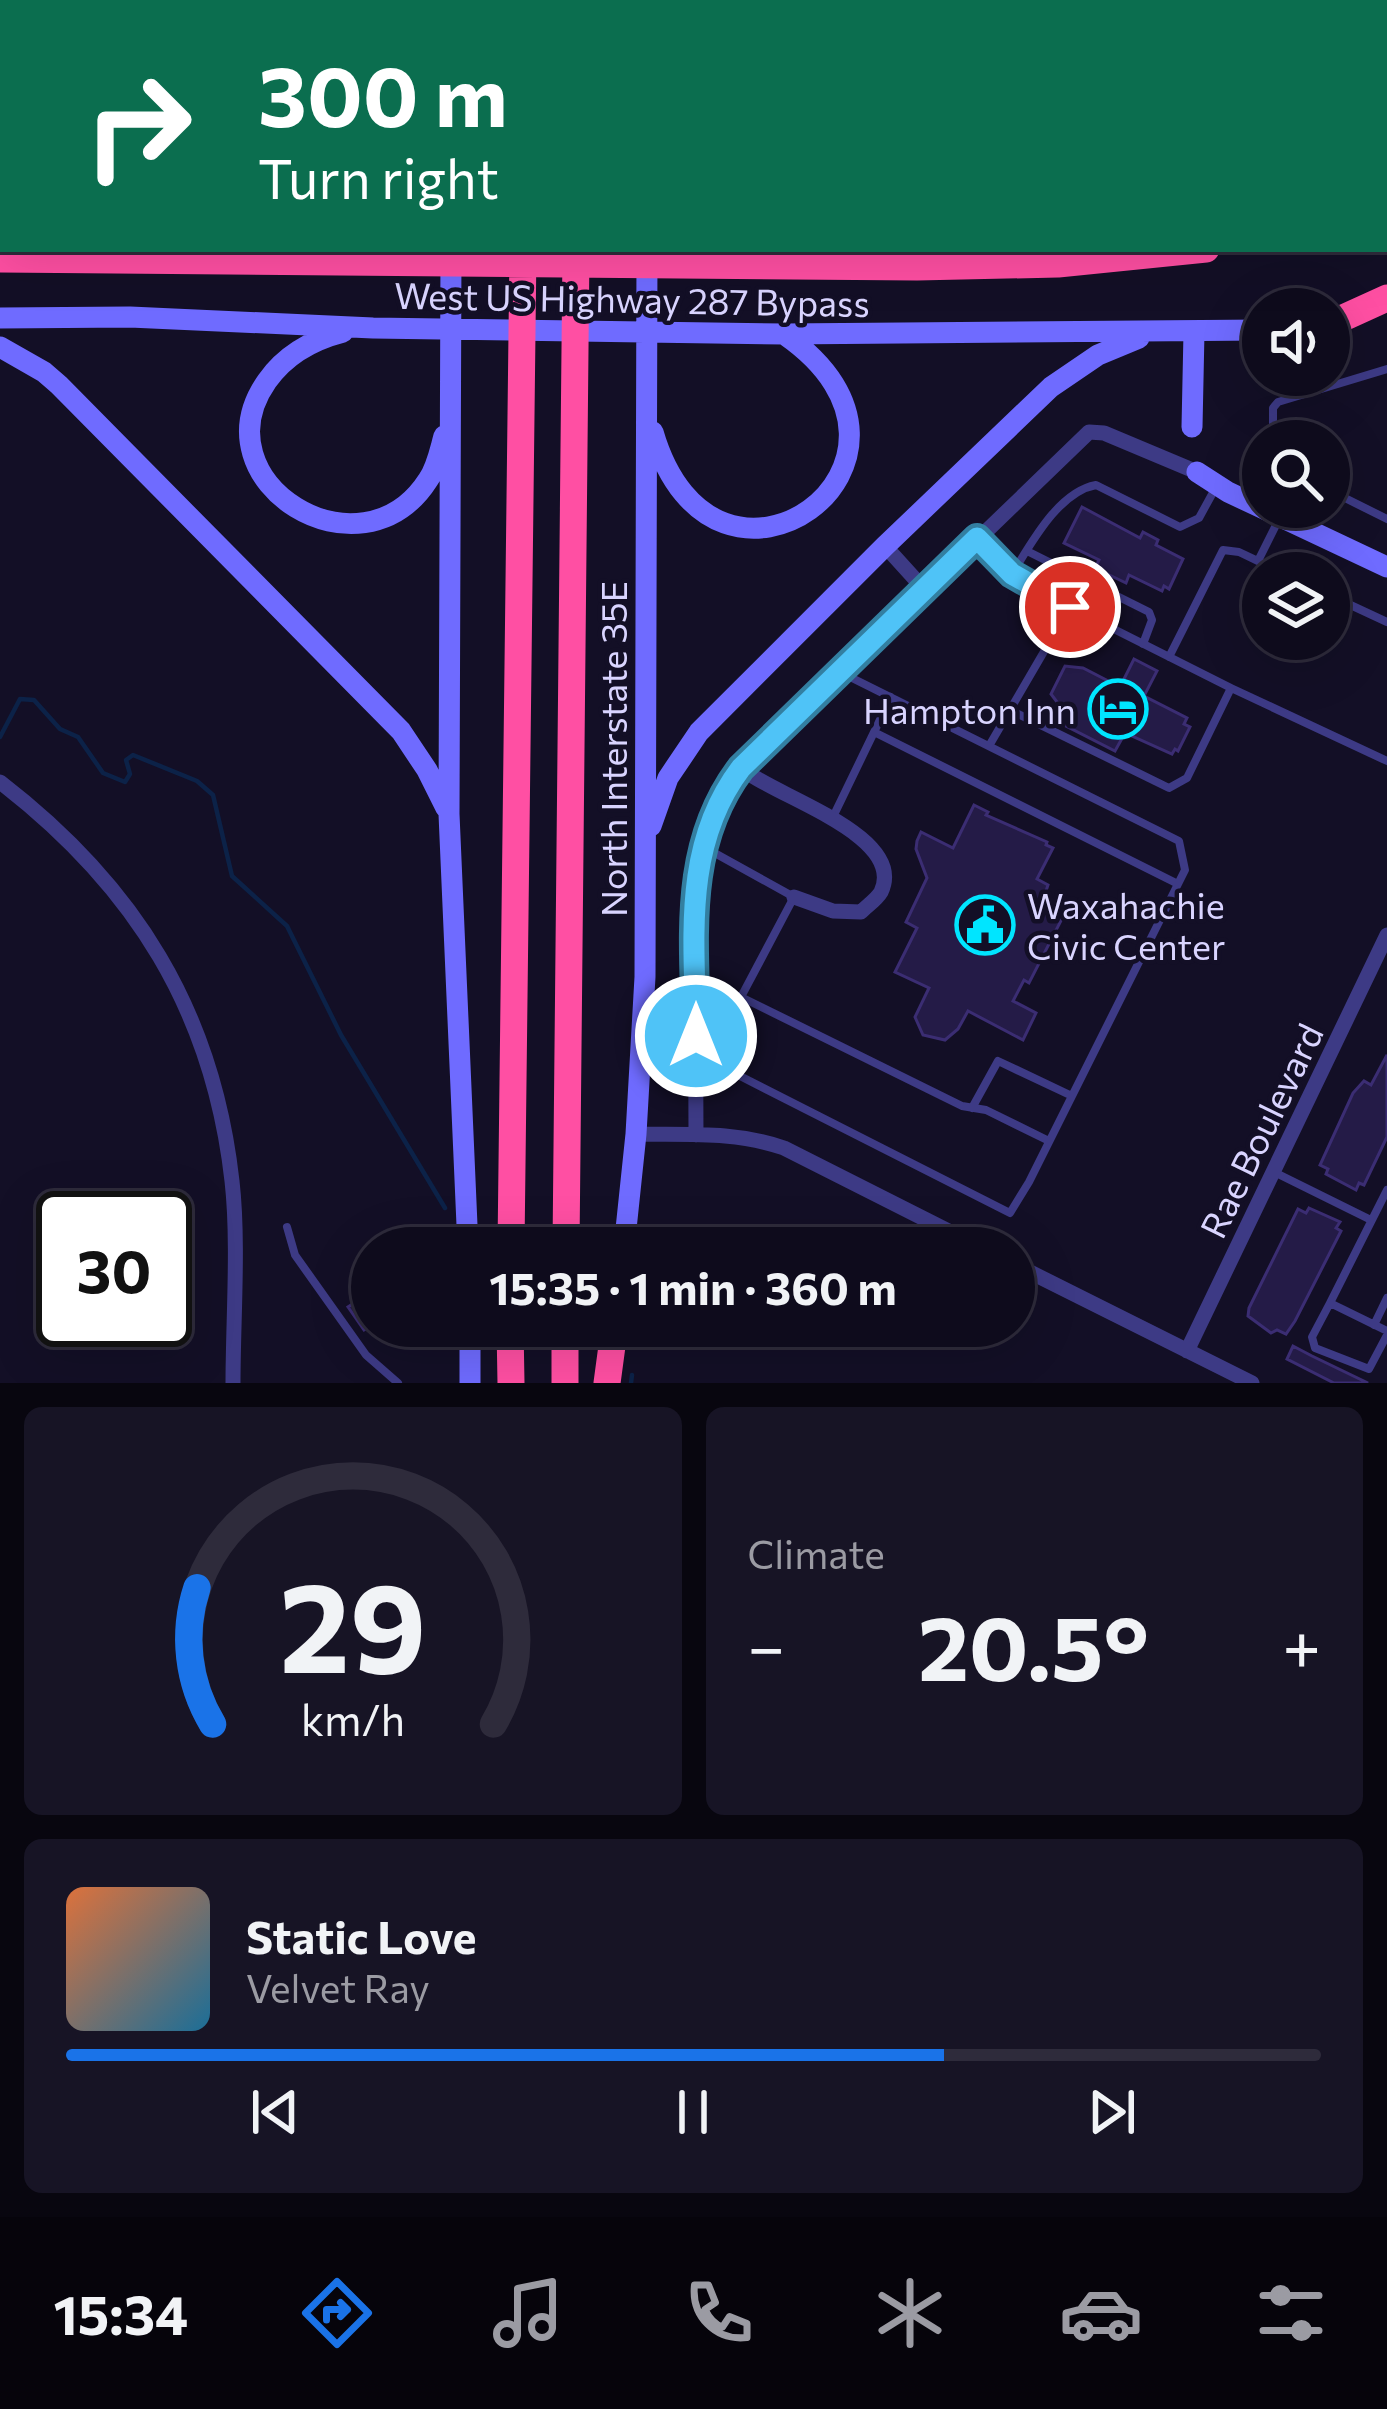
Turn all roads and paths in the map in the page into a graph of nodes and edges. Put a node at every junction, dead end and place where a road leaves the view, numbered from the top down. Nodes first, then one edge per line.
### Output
1 (451, 252) edge
2 (523, 252) edge
3 (576, 252) edge
4 (647, 252) edge
5 (1176, 252) edge
6 (0, 259) edge
7 (1387, 298) edge
8 (1387, 307) edge
9 (1350, 313) edge
10 (1350, 316) edge
11 (0, 318) edge
12 (373, 328) junction
13 (1242, 331) edge
14 (1195, 332) junction
15 (1154, 333) junction
16 (784, 334) junction
17 (0, 347) edge
18 (1387, 369) edge
19 (645, 406) junction
20 (450, 411) junction
21 (1274, 420) edge
22 (1192, 428) dead end
23 (1197, 472) joint
24 (1216, 485) junction
25 (1242, 498) edge
26 (1350, 500) edge
27 (1387, 519) edge
28 (1304, 528) edge
29 (977, 538) junction
30 (885, 546) junction
31 (1027, 550) junction
32 (1242, 556) edge
33 (1387, 567) edge
34 (1012, 574) junction
35 (924, 589) junction
36 (1350, 605) edge
37 (1070, 607) junction
38 (1387, 622) edge
39 (1143, 644) junction
40 (1168, 656) junction
41 (838, 671) junction
42 (1231, 688) junction
43 (891, 697) junction
44 (1010, 710) junction
45 (874, 732) junction
46 (989, 746) junction
47 (1387, 761) edge
48 (741, 768) junction
49 (0, 782) edge
50 (449, 814) junction
51 (832, 819) junction
52 (701, 845) junction
53 (644, 849) junction
54 (1178, 884) junction
55 (794, 897) junction
56 (1387, 934) edge
57 (741, 997) junction
58 (696, 1075) junction
59 (738, 1075) junction
60 (1072, 1096) junction
61 (972, 1108) junction
62 (636, 1134) junction
63 (696, 1135) junction
64 (1049, 1141) junction
65 (1273, 1172) junction
66 (1387, 1190) edge
67 (1371, 1220) junction
68 (287, 1227) dead end
69 (467, 1227) edge
70 (511, 1227) edge
71 (566, 1227) edge
72 (626, 1227) edge
73 (940, 1227) edge
74 (1035, 1275) edge
75 (1387, 1298) edge
76 (1330, 1303) junction
77 (1374, 1325) junction
78 (1387, 1333) edge
79 (470, 1347) edge
80 (510, 1347) edge
81 (566, 1347) edge
82 (613, 1347) edge
83 (1187, 1351) junction
84 (232, 1383) edge
85 (398, 1383) edge
86 (470, 1383) edge
87 (511, 1383) edge
88 (565, 1383) edge
89 (610, 1383) edge
90 (1252, 1383) edge

1 - 20 main road
2 - 70 highway
3 - 71 highway
4 - 19 main road, North Interstate 35E
5 - 6 highway
7 - 9 highway
8 - 10 main road
11 - 12 main road, West US Highway 287 Bypass
12 - 16 main road, West US Highway 287 Bypass
12 - 20 main road
13 - 14 main road, West US Highway 287 Bypass
14 - 15 main road, West US Highway 287 Bypass
14 - 22 main road
15 - 16 main road, West US Highway 287 Bypass
15 - 30 main road
16 - 19 main road
17 - 50 main road
18 - 21 lane
19 - 53 main road, North Interstate 35E
20 - 50 main road
23 - 24 main road
23 - 29 street
24 - 25 main road
24 - 31 lane
26 - 27 lane
28 - 33 main road
29 - 34 lane
29 - 35 street
30 - 35 street
30 - 53 main road
31 - 34 lane
31 - 39 lane
32 - 40 lane
34 - 37 lane
35 - 41 street
36 - 38 lane
37 - 39 lane
37 - 44 lane
39 - 40 lane
40 - 42 lane
41 - 43 lane
41 - 48 street
42 - 44 lane
42 - 47 lane
43 - 45 lane
43 - 46 lane
44 - 46 lane
45 - 51 lane
45 - 54 lane
46 - 54 lane
48 - 51 street
48 - 52 street
49 - 84 street
50 - 69 main road
51 - 55 street
52 - 55 lane
52 - 58 street
53 - 62 main road, North Interstate 35E
54 - 60 lane
55 - 57 lane
56 - 65 street, Rae Boulevard
57 - 59 lane
57 - 61 lane
58 - 59 lane
58 - 63 street
59 - 64 lane
60 - 61 lane
60 - 64 lane
61 - 64 lane
62 - 63 street
62 - 72 main road, North Interstate 35E
63 - 73 street
65 - 67 lane
65 - 83 street, Rae Boulevard
66 - 67 lane
67 - 76 lane
68 - 85 lane
74 - 83 street
75 - 77 lane
76 - 77 lane
76 - 78 lane
77 - 78 lane
79 - 86 main road
80 - 87 highway
81 - 88 highway
82 - 89 highway
83 - 90 street

